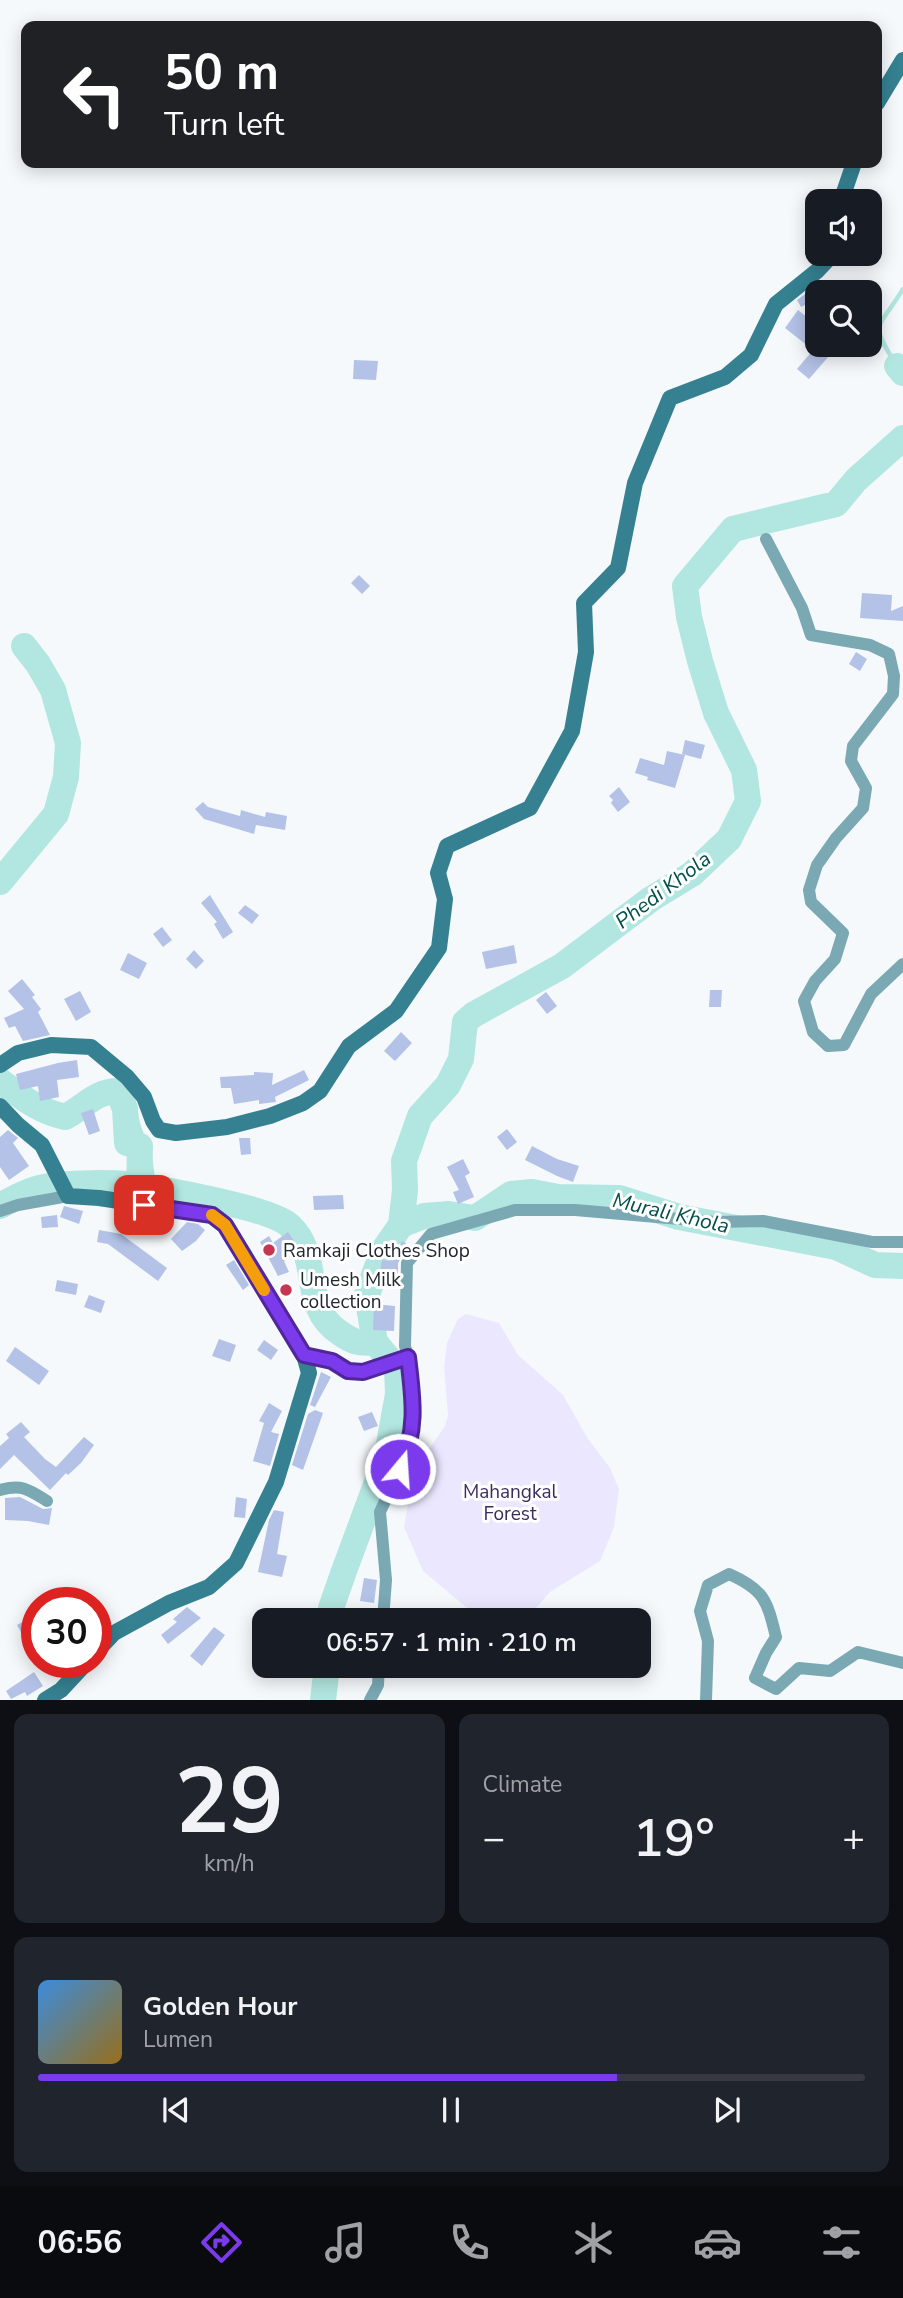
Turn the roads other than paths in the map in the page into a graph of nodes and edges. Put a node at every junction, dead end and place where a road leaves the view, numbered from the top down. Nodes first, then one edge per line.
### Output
1 (903, 60) edge
2 (882, 95) edge
3 (852, 168) edge
4 (845, 189) edge
5 (822, 266) edge
6 (766, 539) dead end
7 (903, 964) edge
8 (0, 1065) edge
9 (0, 1106) edge
10 (68, 1196) junction
11 (0, 1212) edge
12 (903, 1242) edge
13 (304, 1355) junction
14 (402, 1359) junction
15 (0, 1490) edge
16 (47, 1501) dead end
17 (384, 1608) edge
18 (112, 1635) edge
19 (903, 1663) edge
20 (72, 1678) edge
21 (378, 1678) edge
22 (45, 1699) edge
23 (370, 1699) edge
24 (706, 1699) edge

1 - 2 main road
3 - 4 main road
5 - 8 main road
6 - 7 street
9 - 10 main road
10 - 11 street
10 - 13 main road
12 - 14 street
13 - 14 street
13 - 18 main road
14 - 17 street
15 - 16 street
19 - 24 street
20 - 22 main road
21 - 23 street

